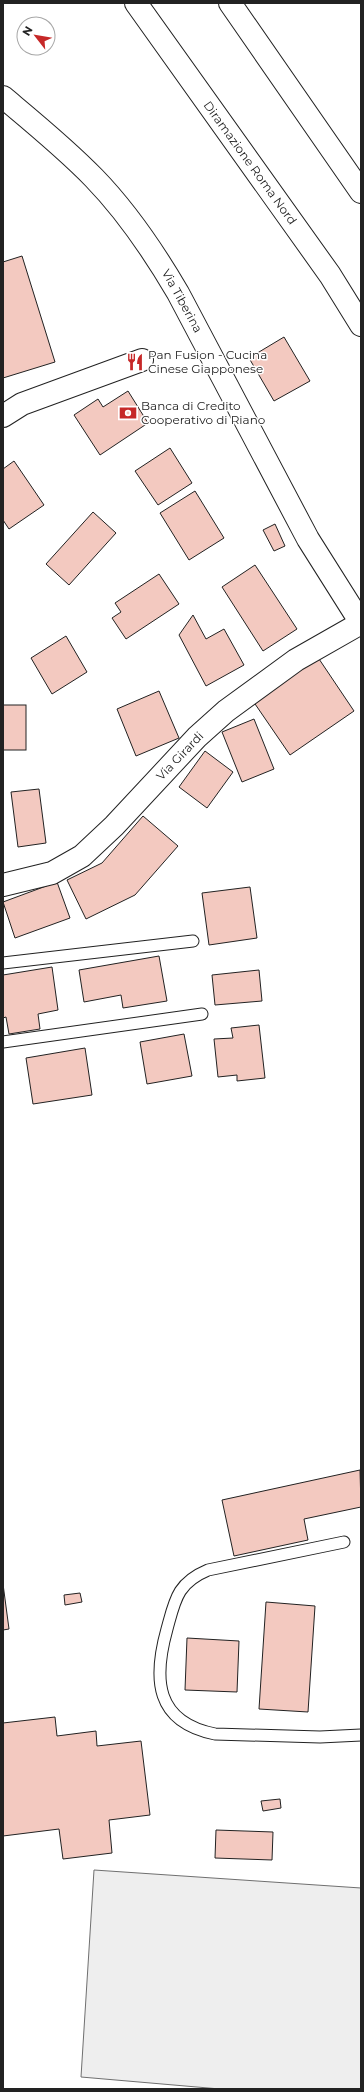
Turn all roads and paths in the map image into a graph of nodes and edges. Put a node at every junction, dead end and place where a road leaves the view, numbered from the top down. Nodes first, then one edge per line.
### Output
1 (136, 3) edge
2 (230, 3) edge
3 (3, 97) edge
4 (361, 192) edge
5 (361, 325) edge
6 (142, 360) dead end
7 (3, 416) edge
8 (361, 623) edge
9 (3, 885) edge
10 (193, 941) dead end
11 (3, 963) edge
12 (202, 1014) dead end
13 (3, 1042) edge
14 (344, 1542) dead end
15 (361, 1735) edge

1 - 5 main road, Diramazione Roma Nord
2 - 4 main road
3 - 8 main road, Via Tiberina
6 - 7 main road
8 - 9 main road, Via Girardi
10 - 11 lane
12 - 13 lane
14 - 15 lane

